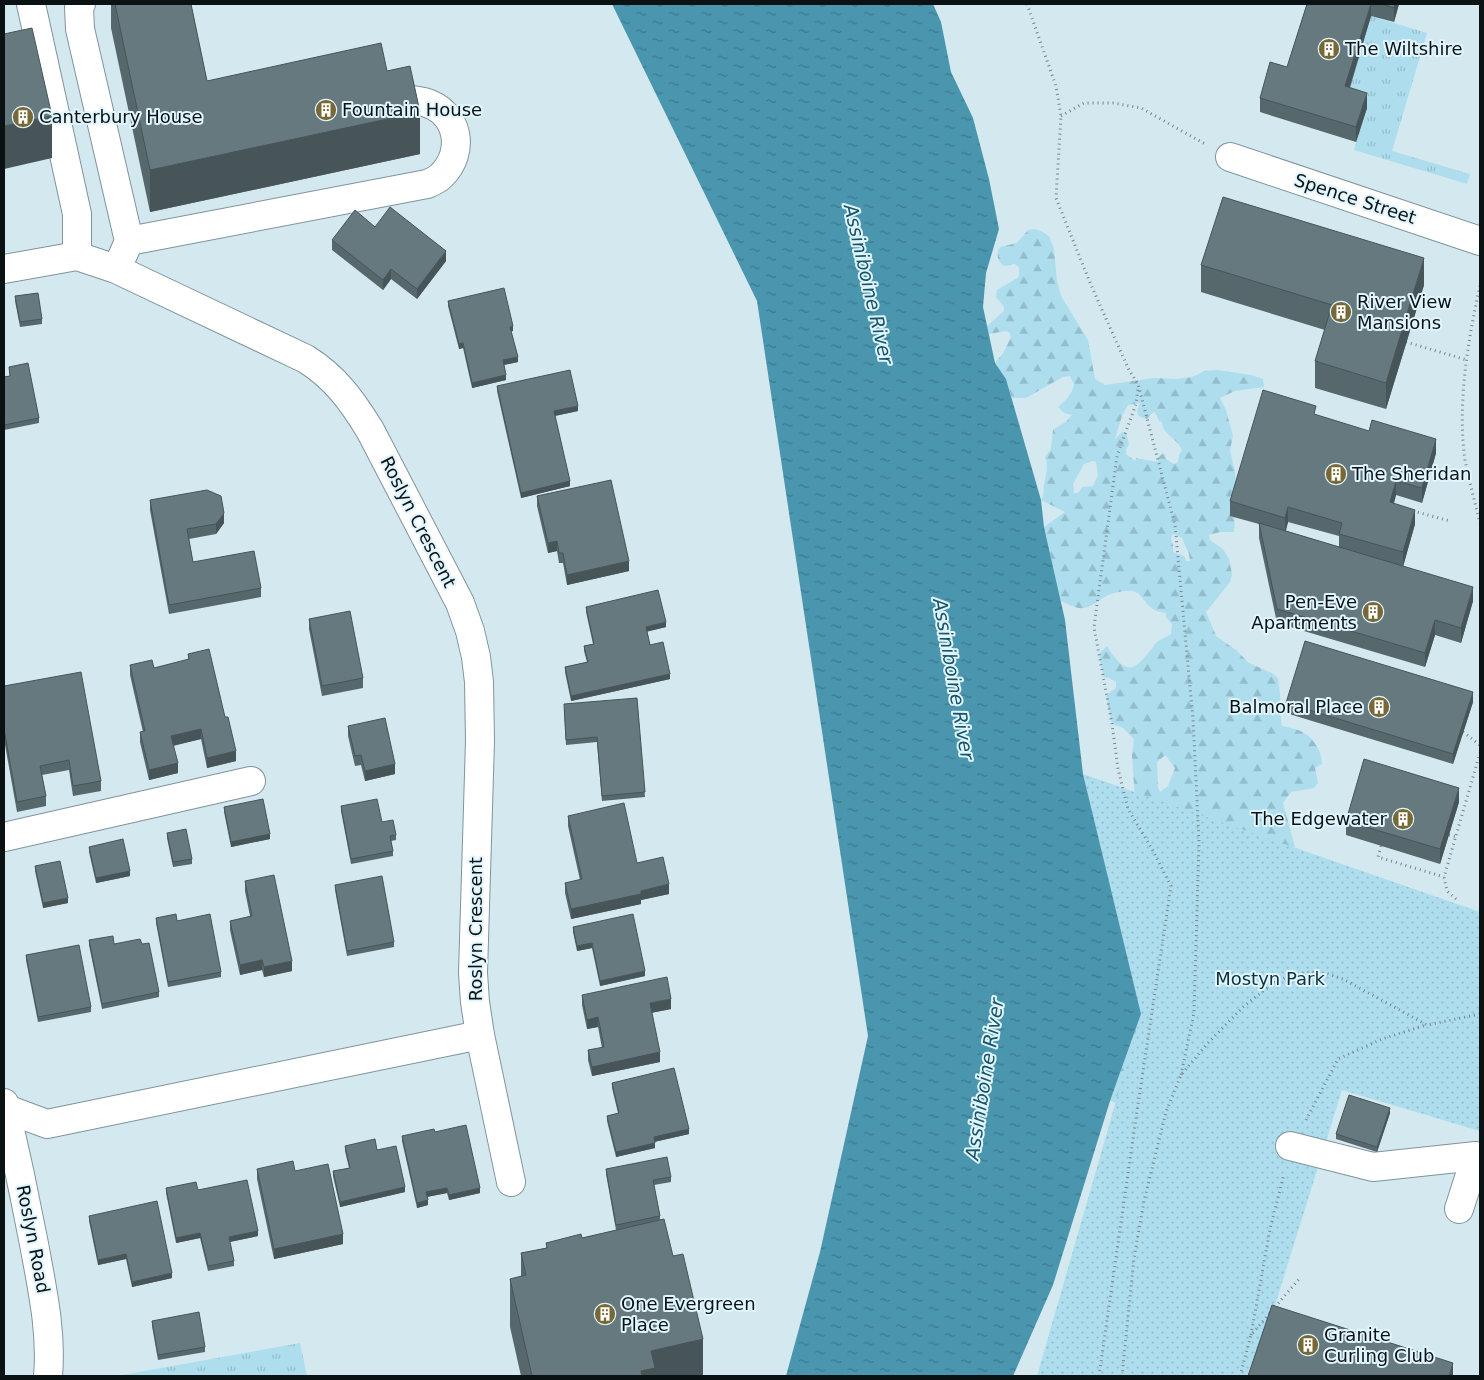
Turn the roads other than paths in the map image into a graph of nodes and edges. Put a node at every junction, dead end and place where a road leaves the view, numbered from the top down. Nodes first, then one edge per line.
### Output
1 (31, 4) edge
2 (81, 4) edge
3 (386, 104) edge
4 (1230, 157) road end
5 (1480, 240) edge
6 (129, 241) junction
7 (77, 256) junction
8 (4, 269) edge
9 (116, 269) junction
10 (250, 781) dead end
11 (4, 837) edge
12 (480, 1035) junction
13 (4, 1106) edge
14 (1290, 1146) dead end
15 (1478, 1157) edge
16 (511, 1182) dead end
17 (1459, 1209) dead end
18 (48, 1376) edge

1 - 7 street
2 - 6 street
3 - 6 street
4 - 5 street, Spence Street
6 - 9 street
7 - 8 street, Roslyn Crescent
7 - 9 street, Roslyn Crescent
9 - 12 street, Roslyn Crescent
10 - 11 street
12 - 13 street
12 - 16 street, Roslyn Crescent
13 - 18 street, Roslyn Road
14 - 15 street
15 - 17 street

